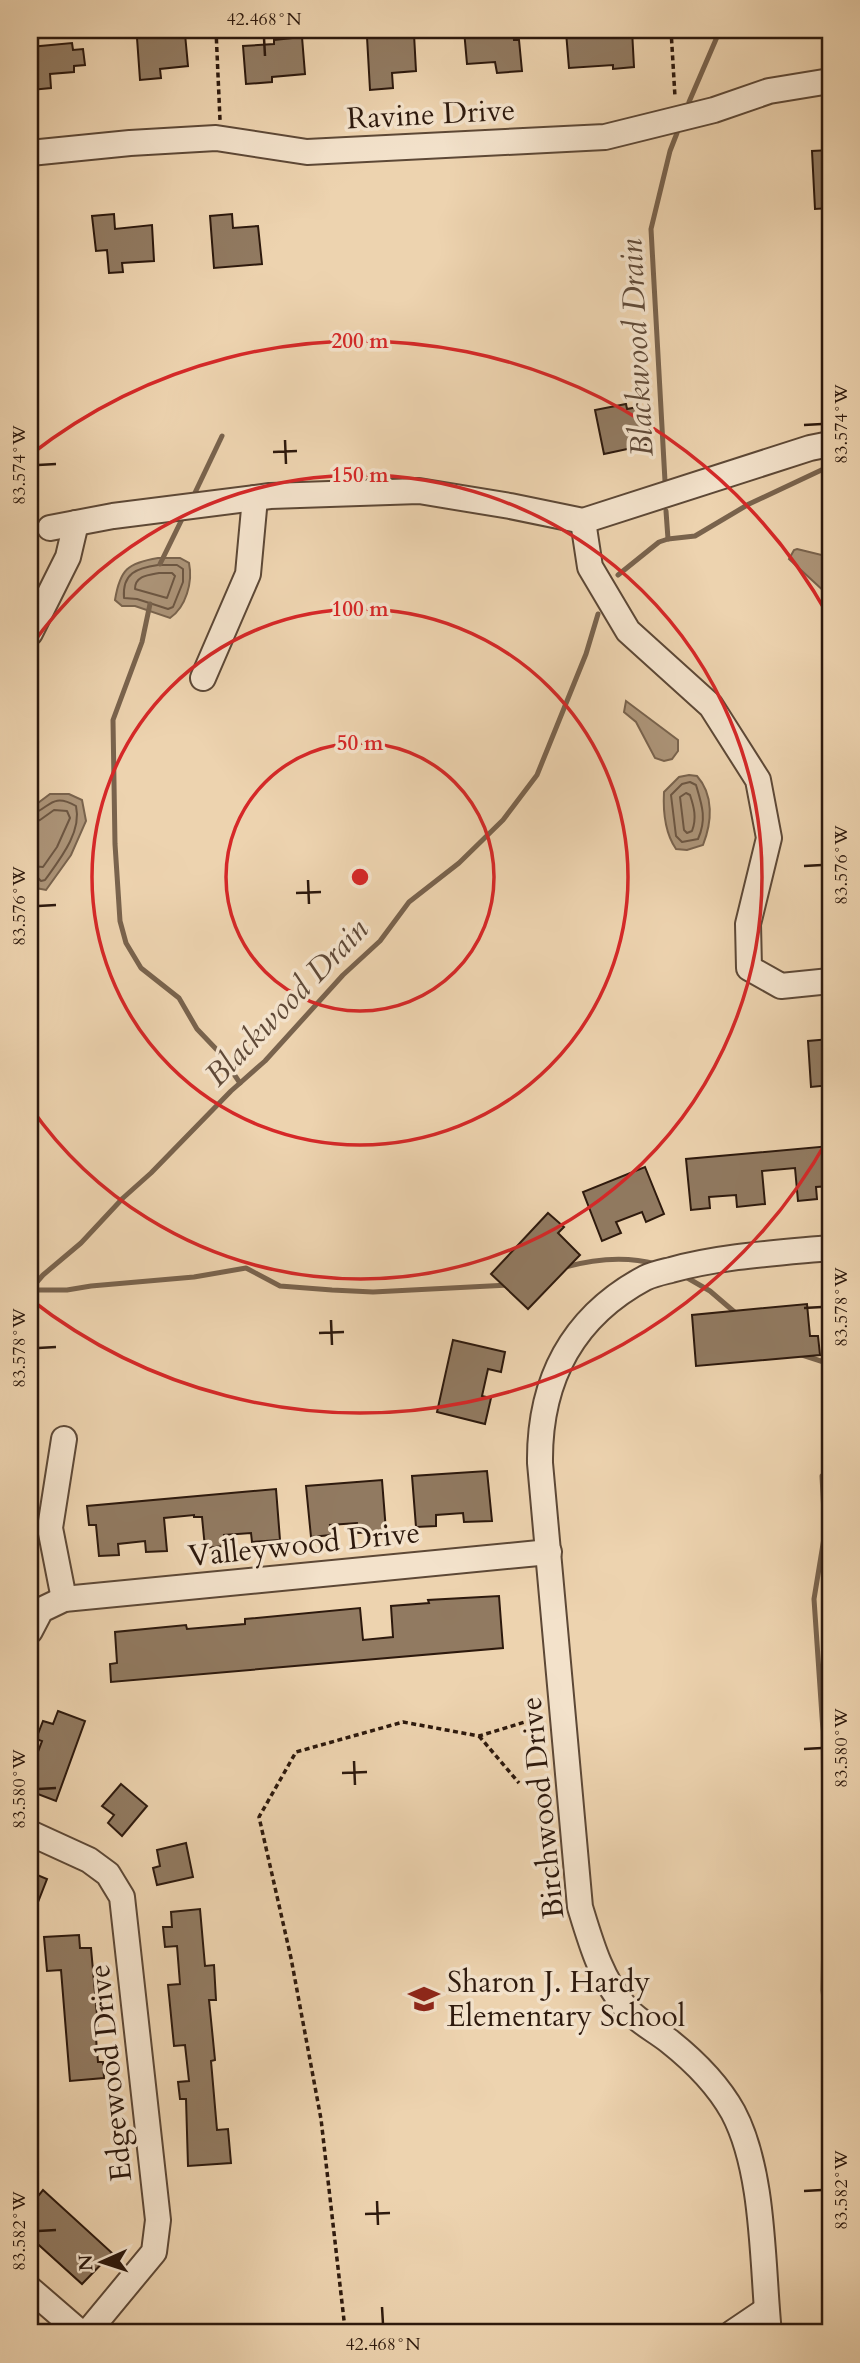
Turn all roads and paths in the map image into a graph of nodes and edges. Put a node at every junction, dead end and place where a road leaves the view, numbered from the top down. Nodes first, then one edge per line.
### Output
1 (216, 30) edge
2 (671, 30) edge
3 (830, 81) edge
4 (677, 119) junction
5 (220, 139) junction
6 (30, 153) edge
7 (830, 444) edge
8 (255, 498) junction
9 (583, 522) junction
10 (76, 523) junction
11 (50, 528) dead end
12 (30, 634) edge
13 (203, 678) dead end
14 (830, 981) edge
15 (830, 1248) edge
16 (64, 1438) dead end
17 (549, 1552) junction
18 (64, 1599) junction
19 (30, 1631) edge
20 (525, 1722) dead end
21 (479, 1736) junction
22 (519, 1783) dead end
23 (30, 1833) edge
24 (30, 2289) edge
25 (768, 2322) edge
26 (345, 2329) dead end
27 (81, 2333) edge
28 (87, 2333) edge
29 (732, 2333) edge

1 - 5 path
2 - 4 path
3 - 4 street, Ravine Drive
4 - 5 street, Ravine Drive
5 - 6 street, Ravine Drive
7 - 9 street
8 - 9 street
8 - 10 street
8 - 13 street
9 - 14 street
10 - 11 street
10 - 12 street
15 - 17 street, Birchwood Drive
16 - 18 street
17 - 18 street, Valleywood Drive
17 - 25 street, Birchwood Drive
18 - 19 street, Valleywood Drive
20 - 21 path
21 - 22 path
21 - 26 path
23 - 28 street, Edgewood Drive
24 - 27 street
25 - 29 street

